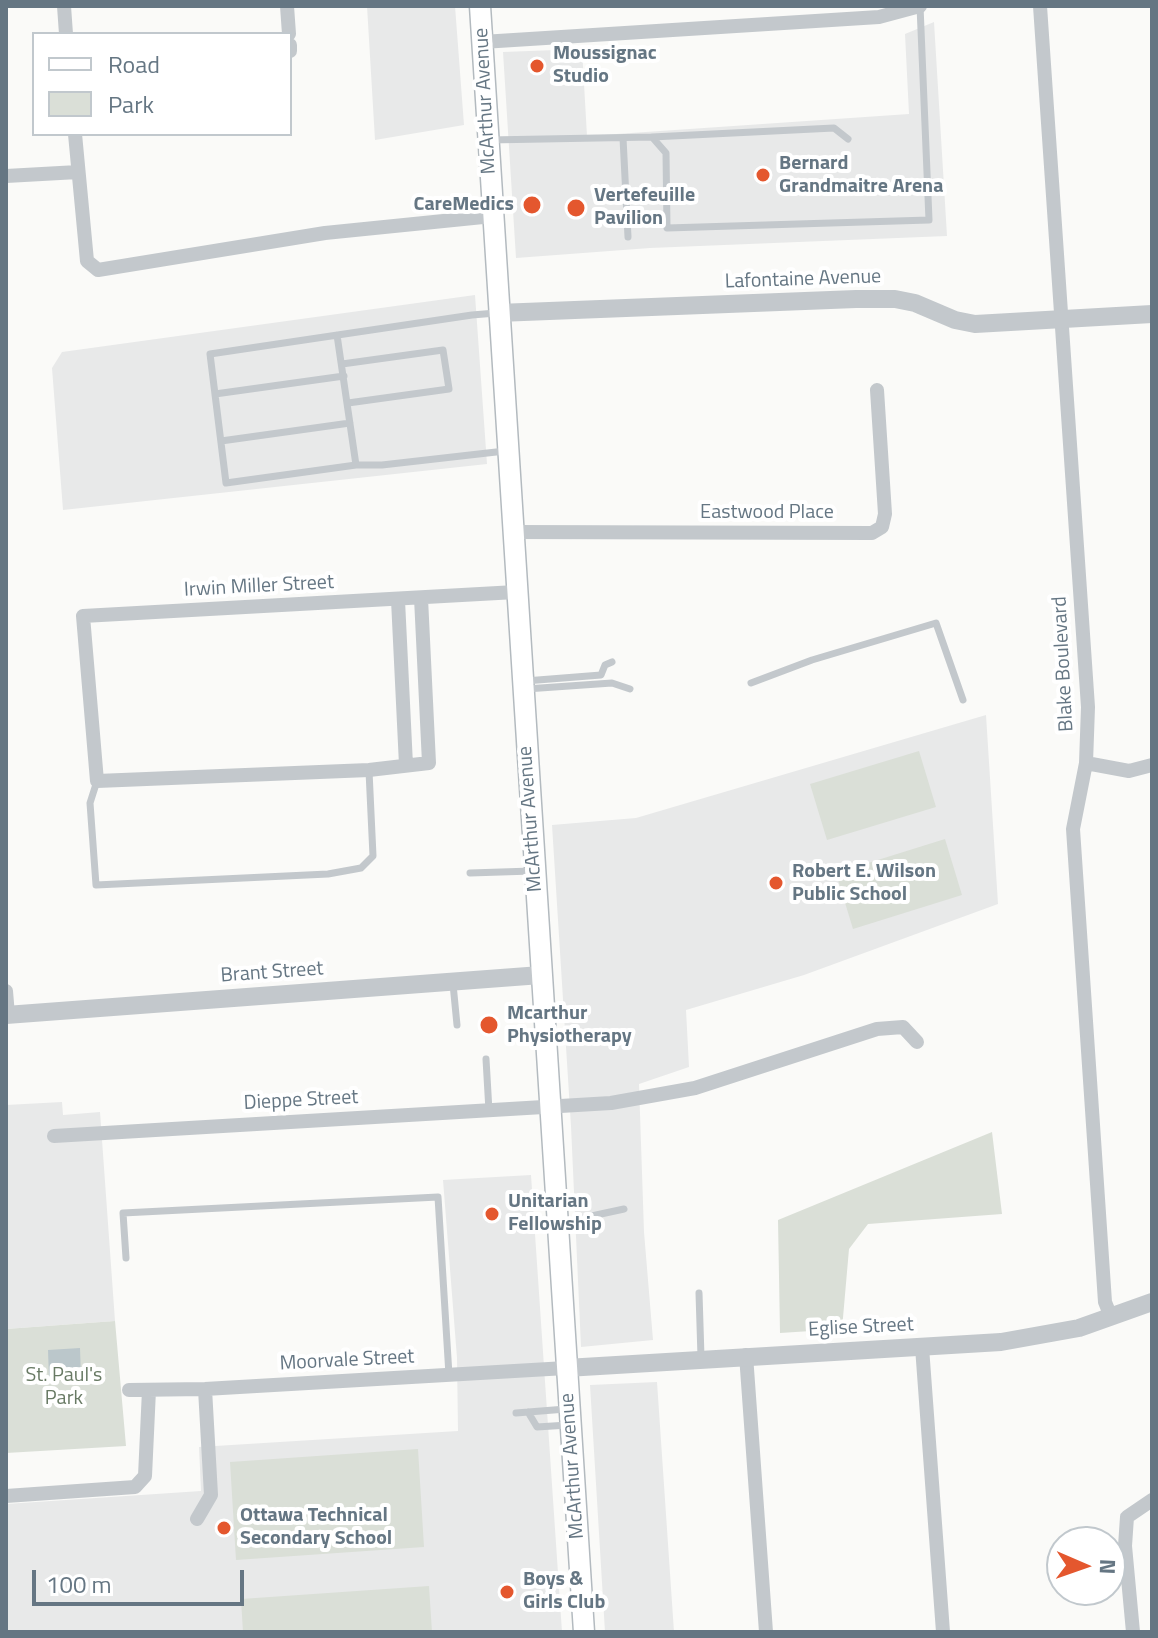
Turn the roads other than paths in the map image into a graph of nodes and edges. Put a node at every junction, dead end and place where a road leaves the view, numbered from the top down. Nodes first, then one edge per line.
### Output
1 (64, 6) edge
2 (287, 6) edge
3 (480, 6) edge
4 (920, 6) edge
5 (1040, 6) edge
6 (66, 32) edge
7 (289, 32) edge
8 (482, 42) junction
9 (75, 136) edge
10 (652, 137) junction
11 (623, 138) junction
12 (848, 139) dead end
13 (487, 140) junction
14 (78, 172) junction
15 (6, 176) edge
16 (493, 216) junction
17 (628, 237) dead end
18 (498, 313) junction
19 (1152, 314) edge
20 (1061, 321) junction
21 (337, 335) junction
22 (342, 364) junction
23 (344, 376) junction
24 (877, 390) dead end
25 (215, 394) junction
26 (348, 403) junction
27 (350, 423) junction
28 (221, 441) junction
29 (508, 450) junction
30 (356, 465) junction
31 (513, 532) junction
32 (516, 592) junction
33 (421, 598) junction
34 (398, 600) junction
35 (612, 662) dead end
36 (751, 683) dead end
37 (523, 685) junction
38 (630, 689) dead end
39 (963, 700) dead end
40 (1086, 763) junction
41 (406, 765) junction
42 (1152, 765) edge
43 (369, 770) junction
44 (97, 781) junction
45 (534, 871) junction
46 (470, 873) dead end
47 (541, 975) junction
48 (453, 982) junction
49 (6, 991) edge
50 (7, 1015) edge
51 (457, 1025) dead end
52 (917, 1042) dead end
53 (486, 1059) dead end
54 (550, 1107) junction
55 (489, 1111) junction
56 (54, 1136) dead end
57 (624, 1209) dead end
58 (557, 1223) junction
59 (126, 1258) dead end
60 (699, 1293) dead end
61 (1152, 1302) edge
62 (1111, 1317) junction
63 (922, 1347) junction
64 (746, 1355) junction
65 (701, 1359) junction
66 (566, 1368) junction
67 (449, 1376) junction
68 (205, 1389) junction
69 (129, 1390) dead end
70 (149, 1390) junction
71 (528, 1412) junction
72 (516, 1413) dead end
73 (569, 1417) junction
74 (6, 1496) edge
75 (1152, 1500) edge
76 (197, 1519) dead end
77 (584, 1632) edge
78 (766, 1632) edge
79 (943, 1632) edge
80 (1133, 1632) edge

1 - 6 street
2 - 7 street
3 - 8 main road, McArthur Avenue
4 - 8 street
4 - 10 lane
5 - 20 street, Blake Boulevard
8 - 13 main road, McArthur Avenue
9 - 14 street
10 - 11 lane
10 - 12 lane
11 - 13 lane
11 - 17 lane
13 - 16 main road, McArthur Avenue
14 - 15 street
14 - 16 street
16 - 18 main road, McArthur Avenue
18 - 20 street, Lafontaine Avenue
18 - 21 lane
18 - 29 main road, McArthur Avenue
19 - 20 street, Lafontaine Avenue
20 - 40 street, Blake Boulevard
21 - 22 lane
21 - 25 lane
22 - 23 lane
22 - 26 lane
23 - 25 lane
23 - 26 lane
24 - 31 street, Eastwood Place
25 - 28 lane
26 - 27 lane
27 - 28 lane
27 - 30 lane
28 - 30 lane
29 - 30 lane
29 - 31 main road, McArthur Avenue
31 - 32 main road, McArthur Avenue
32 - 33 street, Irwin Miller Street
32 - 37 main road, McArthur Avenue
33 - 34 street, Irwin Miller Street
33 - 41 street
34 - 41 street
34 - 44 street, Irwin Miller Street
35 - 37 lane
36 - 39 lane
37 - 38 lane
37 - 45 main road, McArthur Avenue
40 - 42 street
40 - 62 street, Blake Boulevard
41 - 43 street
43 - 44 street
43 - 44 lane
45 - 46 lane
45 - 47 main road, McArthur Avenue
47 - 48 street, Brant Street
47 - 54 main road, McArthur Avenue
48 - 50 street, Brant Street
48 - 51 lane
49 - 50 street
52 - 54 street, Dieppe Street
53 - 55 lane
54 - 55 street, Dieppe Street
54 - 58 main road, McArthur Avenue
55 - 56 street, Dieppe Street
57 - 58 lane
58 - 66 main road, McArthur Avenue
59 - 67 lane
60 - 65 lane
61 - 62 street, Eglise Street
62 - 63 street, Eglise Street
63 - 64 street, Eglise Street
63 - 79 street
64 - 65 street, Eglise Street
64 - 78 street
65 - 66 street, Eglise Street
66 - 67 street, Moorvale Street
66 - 73 main road, McArthur Avenue
67 - 68 street, Moorvale Street
68 - 70 street, Moorvale Street
68 - 76 street
69 - 70 street, Moorvale Street
70 - 74 street
71 - 72 lane
71 - 73 lane
71 - 73 lane
73 - 77 main road, McArthur Avenue
75 - 80 street

